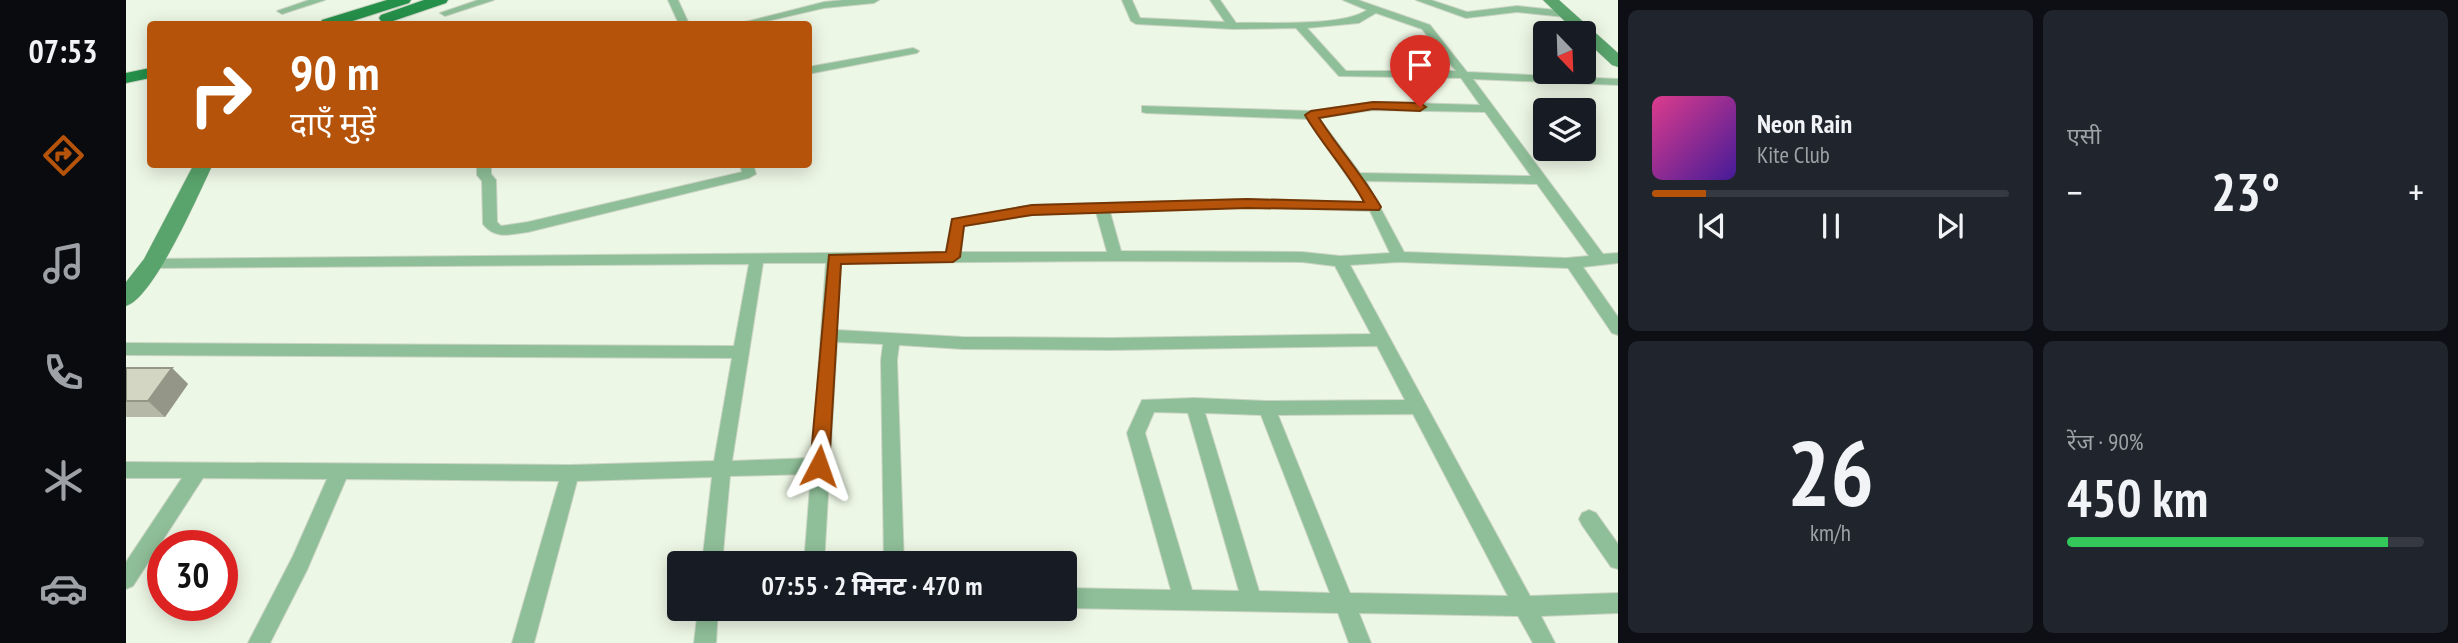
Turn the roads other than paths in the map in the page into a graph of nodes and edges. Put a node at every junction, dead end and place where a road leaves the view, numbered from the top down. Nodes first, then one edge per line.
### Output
1 (320, 0) edge
2 (403, 0) edge
3 (489, 0) edge
4 (673, 0) edge
5 (874, 0) edge
6 (1127, 0) edge
7 (1215, 0) edge
8 (1348, 0) edge
9 (1421, 0) edge
10 (1493, 0) edge
11 (1549, 0) edge
12 (822, 3) edge
13 (281, 5) edge
14 (439, 5) edge
15 (1517, 9) junction
16 (1373, 11) junction
17 (1565, 14) junction
18 (337, 21) edge
19 (378, 21) edge
20 (451, 21) edge
21 (683, 21) edge
22 (753, 21) edge
23 (1299, 25) junction
24 (1233, 26) junction
25 (913, 51) dead end
26 (1618, 62) edge
27 (812, 70) edge
28 (147, 74) edge
29 (1467, 75) junction
30 (126, 78) edge
31 (1618, 82) edge
32 (147, 84) edge
33 (126, 88) edge
34 (1146, 109) dead end
35 (1491, 109) junction
36 (1311, 115) junction
37 (202, 168) edge
38 (484, 168) edge
39 (747, 168) edge
40 (1357, 177) junction
41 (1541, 180) junction
42 (1374, 207) junction
43 (1101, 208) junction
44 (1115, 256) junction
45 (953, 257) junction
46 (1399, 257) junction
47 (757, 258) junction
48 (834, 258) junction
49 (1598, 258) junction
50 (1618, 258) edge
51 (1340, 261) junction
52 (153, 263) junction
53 (1574, 266) junction
54 (126, 298) edge
55 (1618, 328) edge
56 (828, 335) junction
57 (892, 340) junction
58 (1381, 340) junction
59 (126, 349) edge
60 (740, 352) junction
61 (1194, 405) junction
62 (1420, 407) junction
63 (1267, 408) junction
64 (819, 466) junction
65 (722, 468) junction
66 (126, 470) edge
67 (198, 470) junction
68 (340, 471) junction
69 (570, 473) junction
70 (1589, 519) dead end
71 (713, 551) edge
72 (815, 551) edge
73 (894, 551) edge
74 (1618, 561) edge
75 (126, 579) edge
76 (1077, 598) edge
77 (1184, 598) junction
78 (1252, 601) junction
79 (1345, 602) junction
80 (1618, 603) edge
81 (1526, 606) junction
82 (707, 621) edge
83 (259, 643) edge
84 (523, 643) edge
85 (705, 643) edge
86 (1360, 643) edge
87 (1544, 643) edge

1 - 13 street
2 - 18 main road
3 - 14 street
4 - 21 street
5 - 12 street
6 - 24 street
7 - 24 street
8 - 16 street
9 - 15 street
10 - 15 street
11 - 17 street
12 - 22 street
14 - 19 main road
14 - 20 street
15 - 17 street
16 - 23 street
16 - 29 street
17 - 26 street
23 - 24 street
23 - 29 street
25 - 27 street
28 - 30 main road
29 - 31 street
29 - 35 street
32 - 33 main road
34 - 36 street
35 - 36 street
35 - 41 street
36 - 40 street
37 - 52 street
38 - 39 street
40 - 41 street
40 - 42 street
41 - 49 street
42 - 43 street
42 - 46 street
43 - 44 street
43 - 45 street
44 - 45 street
44 - 51 street
45 - 48 street
46 - 51 street
46 - 53 street
47 - 48 street
47 - 52 street
47 - 60 street
48 - 56 street
49 - 50 street
49 - 53 street
51 - 58 street
52 - 54 street
53 - 55 street
56 - 57 street
56 - 64 street
57 - 58 street
57 - 73 street
58 - 62 street
59 - 60 street
60 - 65 street
61 - 63 street
61 - 77 street
61 - 78 street
62 - 63 street
62 - 81 street
63 - 79 street
64 - 65 street
64 - 72 street
65 - 69 street
65 - 71 street
66 - 67 street
67 - 68 street
67 - 75 street
68 - 69 street
68 - 83 street
69 - 84 street
70 - 74 street
76 - 77 street
77 - 78 street
78 - 79 street
79 - 81 street
79 - 86 street
80 - 81 street
81 - 87 street
82 - 85 street

